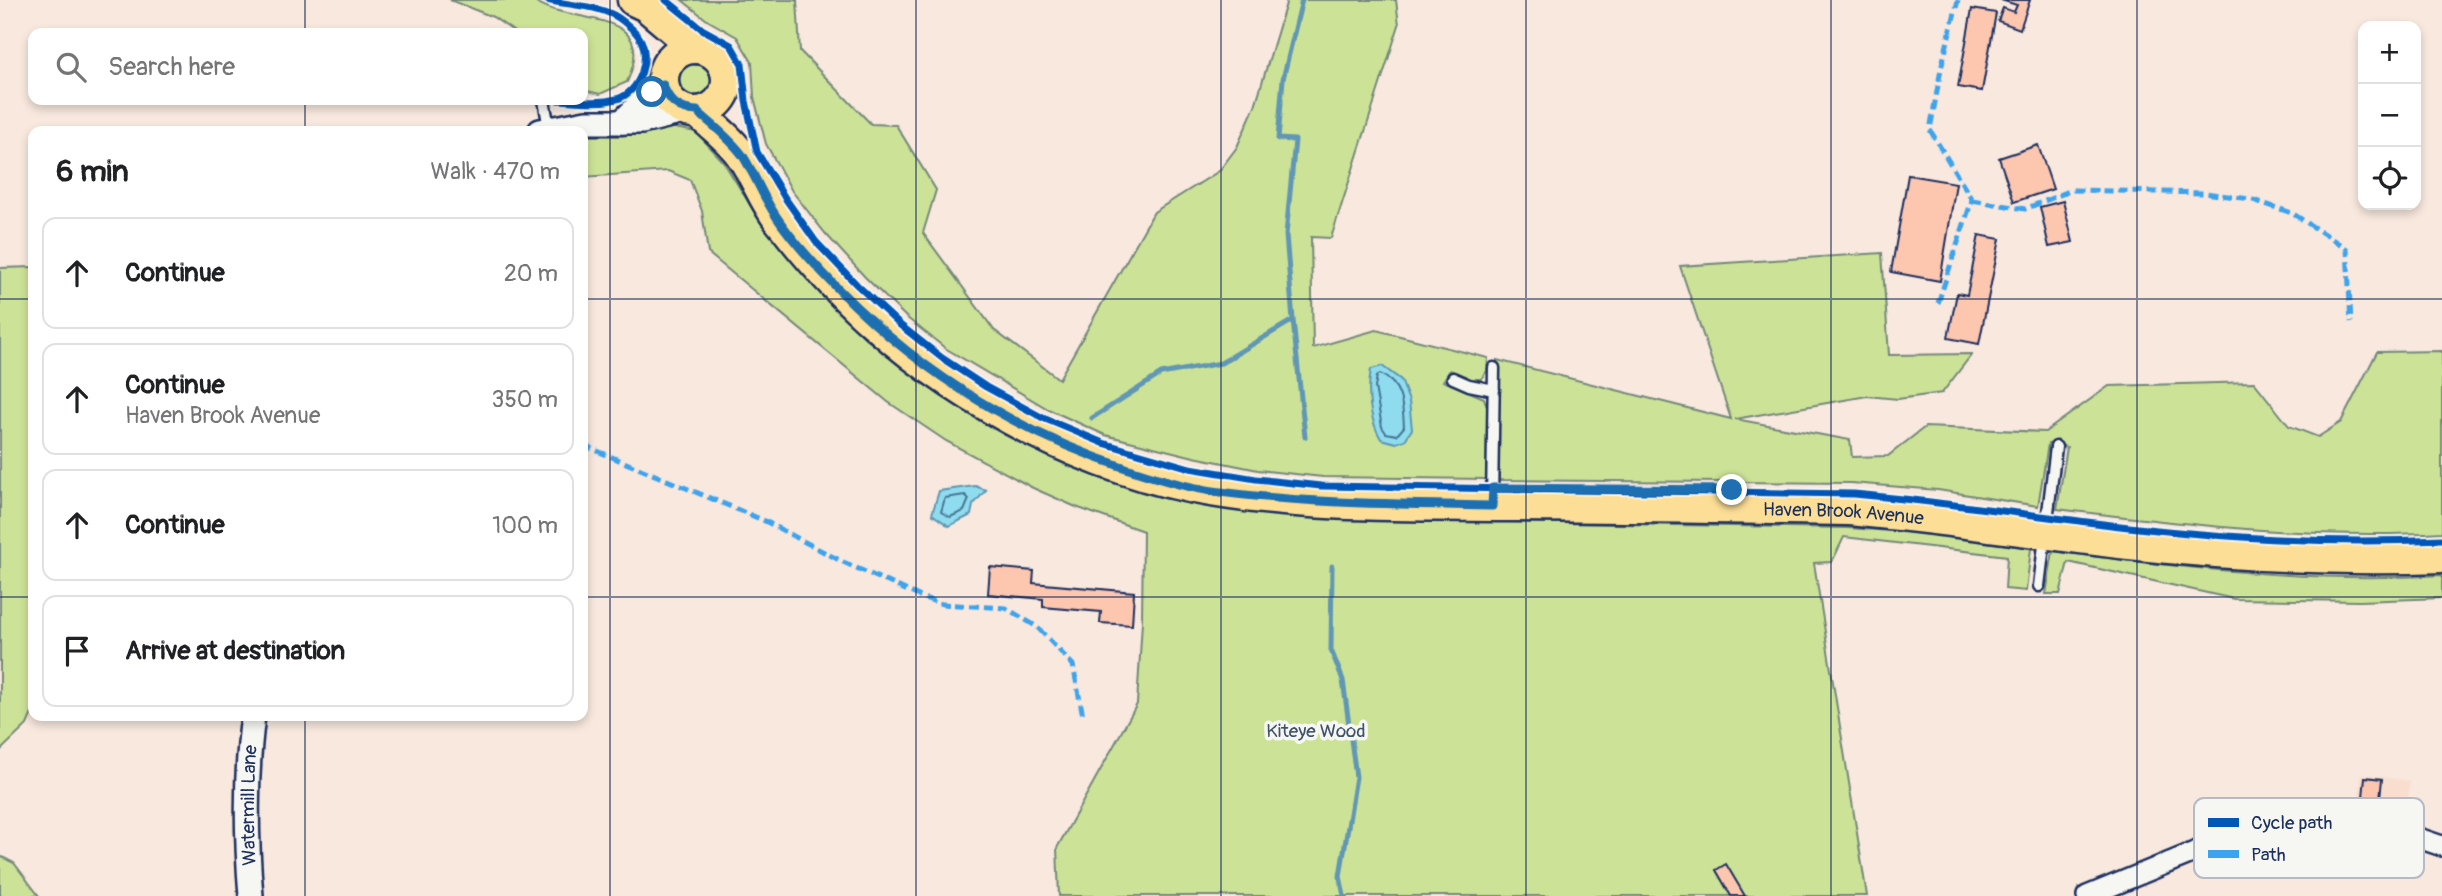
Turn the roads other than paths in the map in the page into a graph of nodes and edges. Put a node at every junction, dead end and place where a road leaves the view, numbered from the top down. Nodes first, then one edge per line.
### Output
1 (639, 3) edge
2 (696, 48) junction
3 (664, 75) junction
4 (727, 83) junction
5 (544, 105) edge
6 (693, 111) junction
7 (622, 122) junction
8 (545, 126) edge
9 (566, 126) edge
10 (742, 154) junction
11 (1494, 368) dead end
12 (1453, 378) dead end
13 (1494, 390) junction
14 (2056, 447) dead end
15 (1492, 506) junction
16 (2045, 532) junction
17 (2442, 557) edge
18 (2039, 586) dead end
19 (252, 721) edge
20 (2424, 840) edge
21 (2442, 846) edge
22 (2194, 852) edge
23 (251, 896) edge
24 (2087, 896) edge

1 - 2 main road
1 - 3 main road
2 - 3 main road
2 - 4 main road
3 - 6 main road
3 - 7 street
4 - 6 main road
4 - 10 main road, Haven Brook Avenue
5 - 8 lane
6 - 7 street
6 - 10 main road, Haven Brook Avenue
7 - 9 street
10 - 15 main road, Haven Brook Avenue
11 - 13 lane
12 - 13 lane
13 - 15 lane
14 - 16 lane
15 - 16 main road, Haven Brook Avenue
16 - 17 main road, Haven Brook Avenue
16 - 18 lane
19 - 23 street, Watermill Lane
20 - 21 street
22 - 24 street

